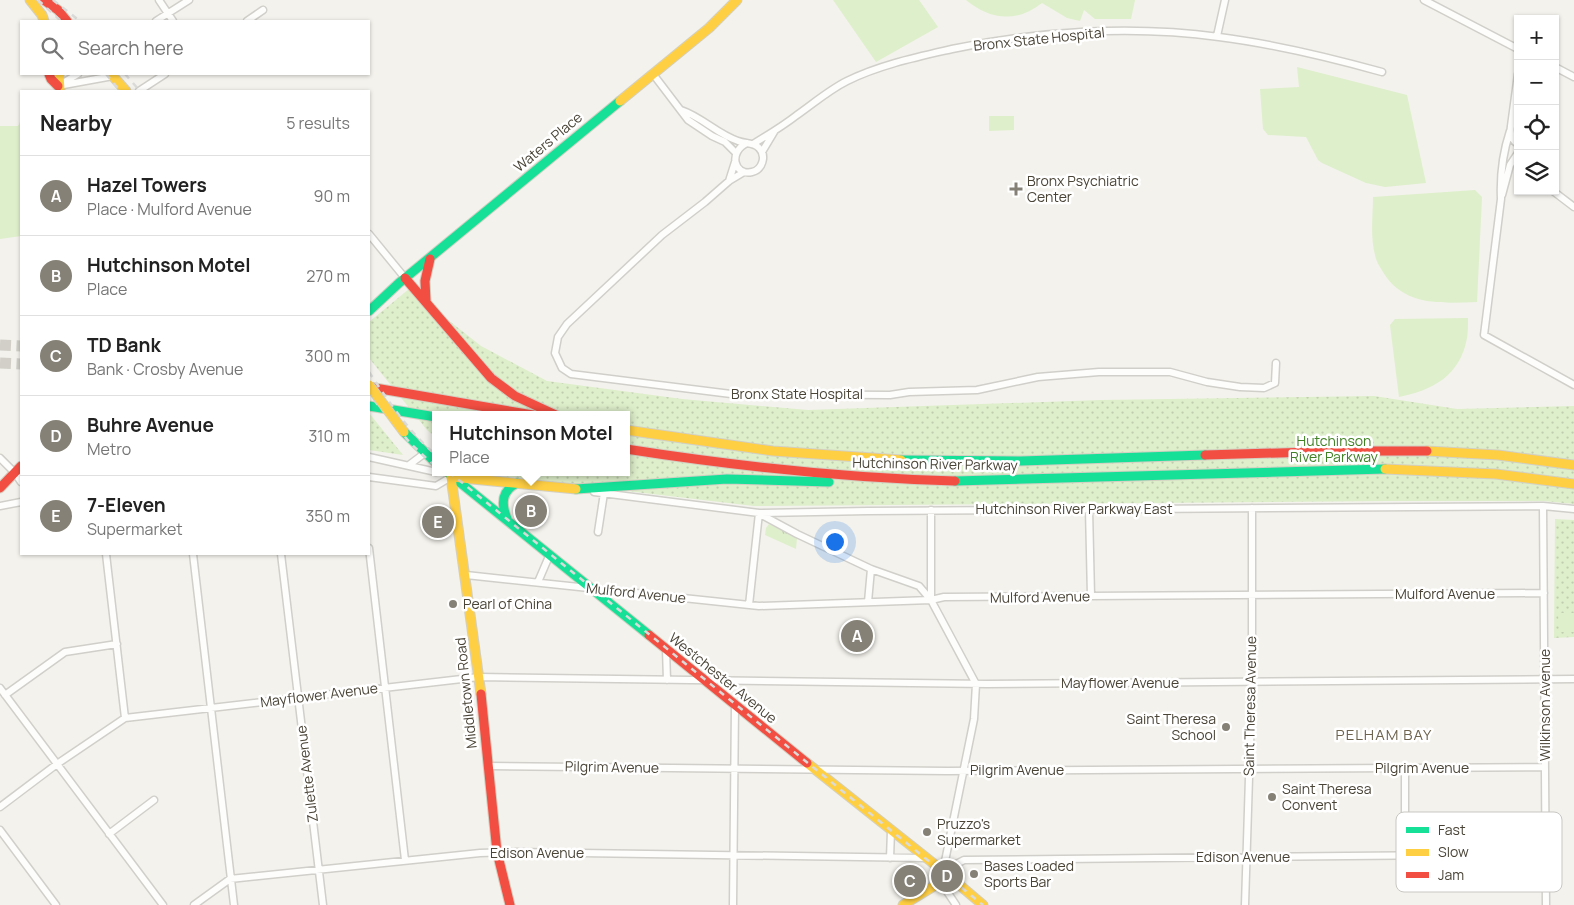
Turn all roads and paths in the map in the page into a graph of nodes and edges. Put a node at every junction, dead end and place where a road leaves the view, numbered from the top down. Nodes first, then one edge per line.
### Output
1 (30, 0) edge
2 (44, 0) edge
3 (62, 0) edge
4 (160, 0) edge
5 (189, 0) edge
6 (737, 0) edge
7 (1225, 0) edge
8 (1424, 0) edge
9 (58, 10) junction
10 (263, 10) dead end
11 (168, 13) junction
12 (45, 20) edge
13 (47, 20) edge
14 (59, 20) edge
15 (66, 20) edge
16 (158, 20) edge
17 (172, 20) edge
18 (248, 20) edge
19 (1217, 36) junction
20 (1514, 47) edge
21 (1559, 69) edge
22 (1382, 72) dead end
23 (653, 74) junction
24 (49, 75) edge
25 (59, 75) edge
26 (77, 75) edge
27 (112, 75) edge
28 (163, 75) edge
29 (1574, 77) edge
30 (59, 89) edge
31 (125, 90) edge
32 (141, 90) edge
33 (1514, 105) edge
34 (681, 110) junction
35 (1514, 125) edge
36 (1511, 128) junction
37 (774, 132) junction
38 (1514, 141) edge
39 (750, 144) junction
40 (735, 152) junction
41 (762, 152) junction
42 (1514, 160) edge
43 (735, 162) junction
44 (744, 172) junction
45 (729, 181) junction
46 (1558, 195) edge
47 (1501, 198) junction
48 (1574, 207) edge
49 (370, 235) edge
50 (430, 259) junction
51 (405, 278) junction
52 (426, 301) junction
53 (371, 307) edge
54 (1276, 363) dead end
55 (1574, 385) edge
56 (370, 386) edge
57 (370, 387) edge
58 (370, 406) edge
59 (510, 411) edge
60 (547, 411) edge
61 (432, 416) edge
62 (630, 431) edge
63 (630, 450) edge
64 (425, 453) junction
65 (370, 457) edge
66 (0, 458) edge
67 (432, 459) edge
68 (409, 465) junction
69 (1574, 465) edge
70 (18, 469) edge
71 (432, 471) edge
72 (448, 476) edge
73 (370, 477) edge
74 (893, 478) junction
75 (517, 483) junction
76 (1574, 484) edge
77 (0, 488) edge
78 (576, 489) junction
79 (604, 493) junction
80 (20, 502) edge
81 (0, 506) edge
82 (1543, 506) junction
83 (1252, 508) junction
84 (1090, 509) junction
85 (1574, 509) edge
86 (931, 510) junction
87 (759, 513) junction
88 (507, 519) junction
89 (598, 532) dead end
90 (550, 554) junction
91 (106, 555) edge
92 (194, 555) edge
93 (281, 555) edge
94 (370, 555) edge
95 (871, 569) junction
96 (466, 575) junction
97 (538, 582) junction
98 (590, 587) junction
99 (1544, 593) junction
100 (1251, 595) junction
101 (1091, 596) junction
102 (931, 600) junction
103 (868, 602) junction
104 (749, 606) junction
105 (117, 644) junction
106 (666, 649) junction
107 (479, 677) junction
108 (1574, 679) edge
109 (667, 680) junction
110 (703, 680) junction
111 (1545, 680) junction
112 (1252, 682) junction
113 (976, 684) junction
114 (385, 687) junction
115 (0, 688) edge
116 (5, 695) junction
117 (298, 697) junction
118 (735, 705) junction
119 (212, 708) junction
120 (125, 718) junction
121 (57, 764) junction
122 (488, 766) junction
123 (1545, 767) junction
124 (735, 768) junction
125 (1405, 768) junction
126 (1249, 769) junction
127 (816, 770) junction
128 (963, 771) junction
129 (154, 800) dead end
130 (0, 807) edge
131 (1406, 812) edge
132 (1545, 812) edge
133 (0, 830) edge
134 (891, 831) junction
135 (109, 834) junction
136 (497, 852) junction
137 (734, 855) junction
138 (1396, 856) edge
139 (1246, 857) junction
140 (890, 858) junction
141 (926, 858) junction
142 (405, 860) junction
143 (318, 870) junction
144 (943, 871) junction
145 (230, 879) junction
146 (1546, 892) edge
147 (56, 905) edge
148 (163, 905) edge
149 (194, 905) edge
150 (234, 905) edge
151 (322, 905) edge
152 (510, 905) edge
153 (733, 905) edge
154 (903, 905) edge
155 (956, 905) edge
156 (983, 905) edge
157 (1244, 905) edge
158 (1546, 905) edge

1 - 12 main road
2 - 9 main road
3 - 9 main road
4 - 11 street
5 - 11 street
6 - 23 main road, Waters Place
7 - 19 street
8 - 20 street
9 - 13 main road
9 - 14 main road
9 - 15 main road
10 - 18 street
11 - 16 street
11 - 17 street
19 - 22 street, Bronx State Hospital
19 - 37 street, Bronx State Hospital
21 - 29 street
23 - 34 street
23 - 50 main road, Waters Place
24 - 30 main road
25 - 30 main road
26 - 30 street
27 - 30 street
27 - 31 main road
28 - 32 street
33 - 36 street
34 - 39 street
34 - 40 street
35 - 36 street
36 - 38 street
36 - 47 street
37 - 39 street, Bronx State Hospital
37 - 41 street, Bronx State Hospital
39 - 40 street
39 - 41 street
40 - 43 street
41 - 44 street
42 - 47 street
43 - 44 street
43 - 45 street
44 - 45 street, Bronx State Hospital
45 - 54 street, Bronx State Hospital
46 - 48 street
47 - 55 street
49 - 51 street
50 - 51 main road, Waters Place
50 - 52 main road
51 - 52 main road
51 - 53 main road, Waters Place
52 - 60 main road
56 - 59 main road
57 - 64 main road, bridge
58 - 61 main road
62 - 69 main road, Hutchinson River Parkway
63 - 74 main road, Hutchinson River Parkway
64 - 67 main road
64 - 68 street
65 - 68 street
66 - 70 street
68 - 71 street
70 - 77 main road
72 - 73 street
72 - 75 main road
72 - 88 main road, Westchester Avenue
72 - 96 main road, Middletown Road
74 - 76 main road, Hutchinson River Parkway
74 - 78 main road
75 - 78 main road
75 - 88 main road
78 - 79 street, Hutchinson River Parkway East
79 - 87 street, Hutchinson River Parkway East
79 - 89 street
80 - 81 street
82 - 83 street, Hutchinson River Parkway East
82 - 85 street, Hutchinson River Parkway East
82 - 99 street, Wilkinson Avenue
83 - 84 street, Hutchinson River Parkway East
83 - 100 street, Saint Theresa Avenue
84 - 86 street, Hutchinson River Parkway East
84 - 101 street
86 - 87 street, Hutchinson River Parkway East
86 - 102 street
87 - 95 street
87 - 104 street
88 - 90 main road, Westchester Avenue
90 - 97 street
90 - 98 main road, Westchester Avenue
91 - 105 street
92 - 119 street
93 - 117 street, Zulette Avenue
94 - 114 street
95 - 102 street
95 - 103 street
96 - 97 street, Mulford Avenue
96 - 107 main road, Middletown Road
97 - 98 street, Mulford Avenue
98 - 104 street, Mulford Avenue
98 - 106 main road, Westchester Avenue
99 - 100 street, Mulford Avenue
99 - 111 street, Wilkinson Avenue
100 - 101 street, Mulford Avenue
100 - 112 street, Saint Theresa Avenue
101 - 102 street, Mulford Avenue
102 - 103 street, Mulford Avenue
102 - 113 street
103 - 104 street, Mulford Avenue
105 - 116 street
105 - 120 street
106 - 109 street
106 - 110 main road, Westchester Avenue
107 - 109 street, Mayflower Avenue
107 - 114 street, Mayflower Avenue
107 - 122 main road, Middletown Road
108 - 111 street, Mayflower Avenue
109 - 110 street, Mayflower Avenue
110 - 113 street, Mayflower Avenue
110 - 118 main road, Westchester Avenue
111 - 112 street, Mayflower Avenue
111 - 123 street, Wilkinson Avenue
112 - 113 street, Mayflower Avenue
112 - 126 street, Saint Theresa Avenue
113 - 128 street
114 - 117 street, Mayflower Avenue
114 - 142 street
115 - 116 street
116 - 121 street
117 - 119 street, Mayflower Avenue
117 - 143 street, Zulette Avenue
118 - 124 street
118 - 127 main road, Westchester Avenue
119 - 120 street, Mayflower Avenue
119 - 145 street
120 - 121 street, Mayflower Avenue
121 - 130 street, Mayflower Avenue
121 - 135 street
122 - 124 street, Pilgrim Avenue
122 - 136 main road, Middletown Road
123 - 125 street, Pilgrim Avenue
123 - 132 street, Wilkinson Avenue
124 - 127 street, Pilgrim Avenue
124 - 137 street
125 - 126 street, Pilgrim Avenue
125 - 131 street
126 - 128 street, Pilgrim Avenue
126 - 139 street, Saint Theresa Avenue
127 - 128 street, Pilgrim Avenue
127 - 134 main road, Westchester Avenue
128 - 144 street
129 - 135 street
133 - 147 street
134 - 140 street
134 - 141 main road, Westchester Avenue
135 - 148 street
136 - 137 street, Edison Avenue
136 - 142 street, Edison Avenue
136 - 152 main road, Middletown Road
137 - 140 street, Edison Avenue
137 - 153 street
138 - 139 street, Edison Avenue
139 - 144 street, Edison Avenue
139 - 157 street, Saint Theresa Avenue
140 - 141 street, Edison Avenue
141 - 144 main road, Westchester Avenue
142 - 143 street, Edison Avenue
143 - 145 street, Edison Avenue
143 - 151 street, Zulette Avenue
144 - 154 main road
144 - 155 street
144 - 156 main road, Westchester Avenue
145 - 149 street, Edison Avenue
145 - 150 street
146 - 158 street, Wilkinson Avenue

